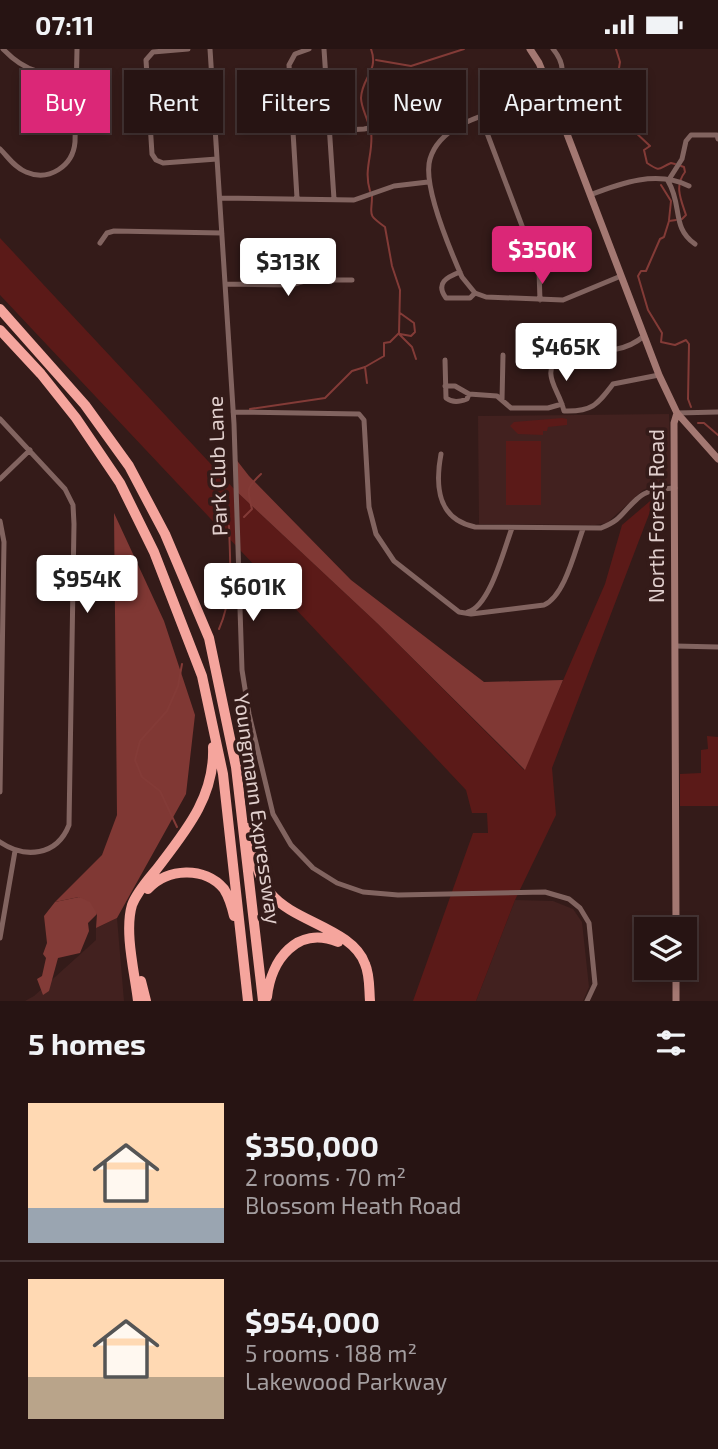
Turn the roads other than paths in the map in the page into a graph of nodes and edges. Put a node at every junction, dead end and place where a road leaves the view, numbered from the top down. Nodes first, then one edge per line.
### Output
1 (4, 49) edge
2 (76, 49) edge
3 (188, 49) edge
4 (210, 49) edge
5 (309, 49) edge
6 (324, 49) edge
7 (530, 49) edge
8 (553, 49) edge
9 (31, 70) edge
10 (76, 70) edge
11 (326, 70) edge
12 (542, 70) edge
13 (563, 70) edge
14 (480, 117) edge
15 (75, 133) edge
16 (330, 133) edge
17 (487, 133) edge
18 (567, 133) edge
19 (718, 139) edge
20 (0, 149) edge
21 (217, 159) junction
22 (668, 181) junction
23 (428, 182) junction
24 (689, 186) dead end
25 (590, 195) junction
26 (219, 198) junction
27 (297, 198) junction
28 (334, 199) junction
29 (222, 233) junction
30 (100, 243) dead end
31 (695, 244) dead end
32 (460, 272) junction
33 (621, 276) junction
34 (352, 280) dead end
35 (225, 284) junction
36 (475, 293) junction
37 (540, 300) junction
38 (0, 309) edge
39 (0, 330) edge
40 (644, 336) junction
41 (503, 355) dead end
42 (445, 360) dead end
43 (659, 375) junction
44 (445, 386) junction
45 (469, 394) junction
46 (502, 400) junction
47 (562, 404) junction
48 (233, 412) junction
49 (718, 412) edge
50 (677, 413) junction
51 (0, 419) edge
52 (30, 450) junction
53 (440, 454) dead end
54 (718, 459) edge
55 (0, 479) edge
56 (675, 488) junction
57 (0, 521) edge
58 (512, 528) junction
59 (583, 529) junction
60 (486, 597) junction
61 (460, 612) junction
62 (494, 612) junction
63 (674, 646) junction
64 (718, 647) edge
65 (212, 718) junction
66 (236, 767) junction
67 (0, 792) edge
68 (0, 842) edge
69 (15, 851) junction
70 (676, 917) edge
71 (241, 937) junction
72 (0, 938) edge
73 (676, 980) edge
74 (142, 1001) edge
75 (248, 1001) edge
76 (265, 1001) edge
77 (369, 1001) edge
78 (587, 1001) edge
79 (676, 1001) edge

1 - 9 street
2 - 10 street
3 - 21 street
4 - 21 street, Park Club Lane
5 - 27 street
6 - 11 street
7 - 12 street, North Forest Road
8 - 13 street
14 - 23 street
15 - 20 street
16 - 28 street
17 - 37 street
18 - 25 street, North Forest Road
19 - 22 street
21 - 26 street, Park Club Lane
22 - 24 street
22 - 25 street
22 - 31 street
23 - 28 street
23 - 32 street
25 - 33 street, North Forest Road
26 - 27 street
26 - 29 street, Park Club Lane
27 - 28 street
29 - 30 street
29 - 35 street, Park Club Lane
32 - 36 street
32 - 36 street
33 - 37 street
33 - 40 street, North Forest Road
34 - 35 street
35 - 48 street, Park Club Lane
36 - 37 street
38 - 66 highway, Youngmann Expressway
39 - 65 highway, Youngmann Expressway
40 - 43 street, North Forest Road
40 - 47 street
41 - 46 street
42 - 44 street
43 - 47 street
43 - 50 street, North Forest Road
44 - 45 street
44 - 45 street
45 - 46 street
46 - 47 street
48 - 61 street
48 - 78 street, Park Club Lane
49 - 50 street
50 - 54 street
50 - 56 street, North Forest Road
51 - 52 street
52 - 55 street
52 - 69 street
53 - 58 street
56 - 59 street
56 - 63 street, North Forest Road
57 - 67 street
58 - 59 street
58 - 60 street
59 - 62 street
60 - 61 street
60 - 62 street
61 - 62 street
63 - 64 street
63 - 70 street, North Forest Road
65 - 71 highway, Youngmann Expressway
65 - 74 highway
66 - 76 highway, Youngmann Expressway
66 - 77 highway
68 - 69 street
69 - 72 street
71 - 74 highway
71 - 75 highway, Youngmann Expressway
73 - 79 street
76 - 77 highway

